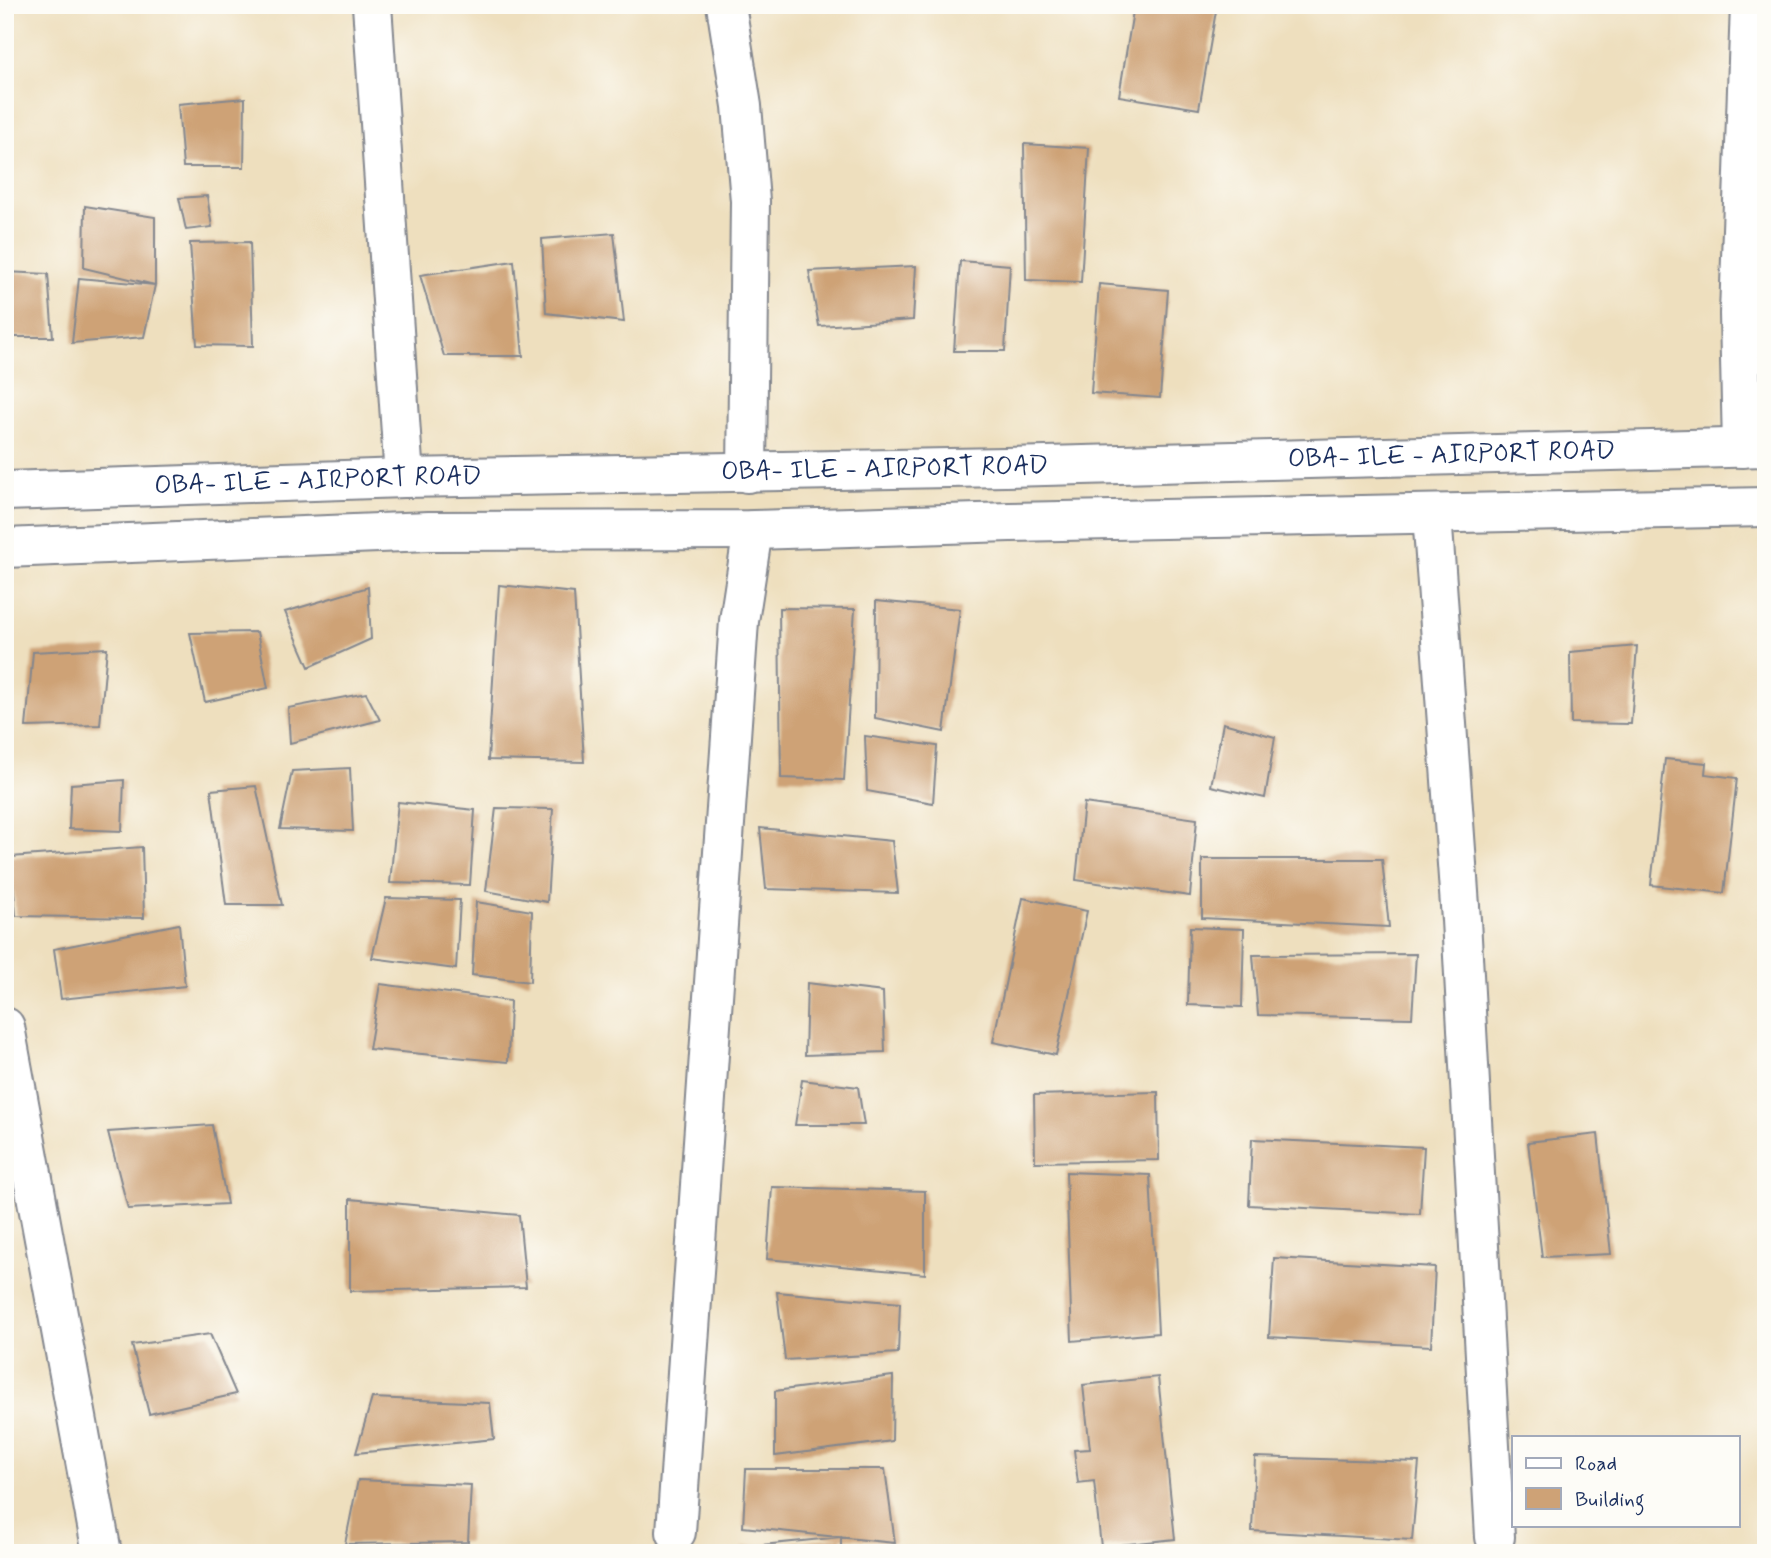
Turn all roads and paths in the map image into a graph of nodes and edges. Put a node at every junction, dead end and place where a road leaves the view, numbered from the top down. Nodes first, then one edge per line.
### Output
1 (372, 5) edge
2 (726, 5) edge
3 (1740, 6) edge
4 (1754, 447) edge
5 (1545, 453) junction
6 (747, 473) junction
7 (404, 478) junction
8 (5, 491) edge
9 (1766, 507) edge
10 (1548, 512) junction
11 (1432, 514) junction
12 (753, 530) junction
13 (5, 548) edge
14 (5, 1027) edge
15 (676, 1532) dead end
16 (1495, 1538) dead end
17 (102, 1553) edge

1 - 7 street
2 - 6 street
3 - 4 street
4 - 5 street, OBA- ILE - AIRPORT ROAD
5 - 6 street, OBA- ILE - AIRPORT ROAD
5 - 10 street
6 - 7 street, OBA- ILE - AIRPORT ROAD
7 - 8 street, OBA- ILE - AIRPORT ROAD
9 - 10 street, OBA- ILE - AIRPORT ROAD
10 - 11 street, OBA- ILE - AIRPORT ROAD
11 - 12 street, OBA- ILE - AIRPORT ROAD
11 - 16 street
12 - 13 street, OBA- ILE - AIRPORT ROAD
12 - 15 street
14 - 17 street

